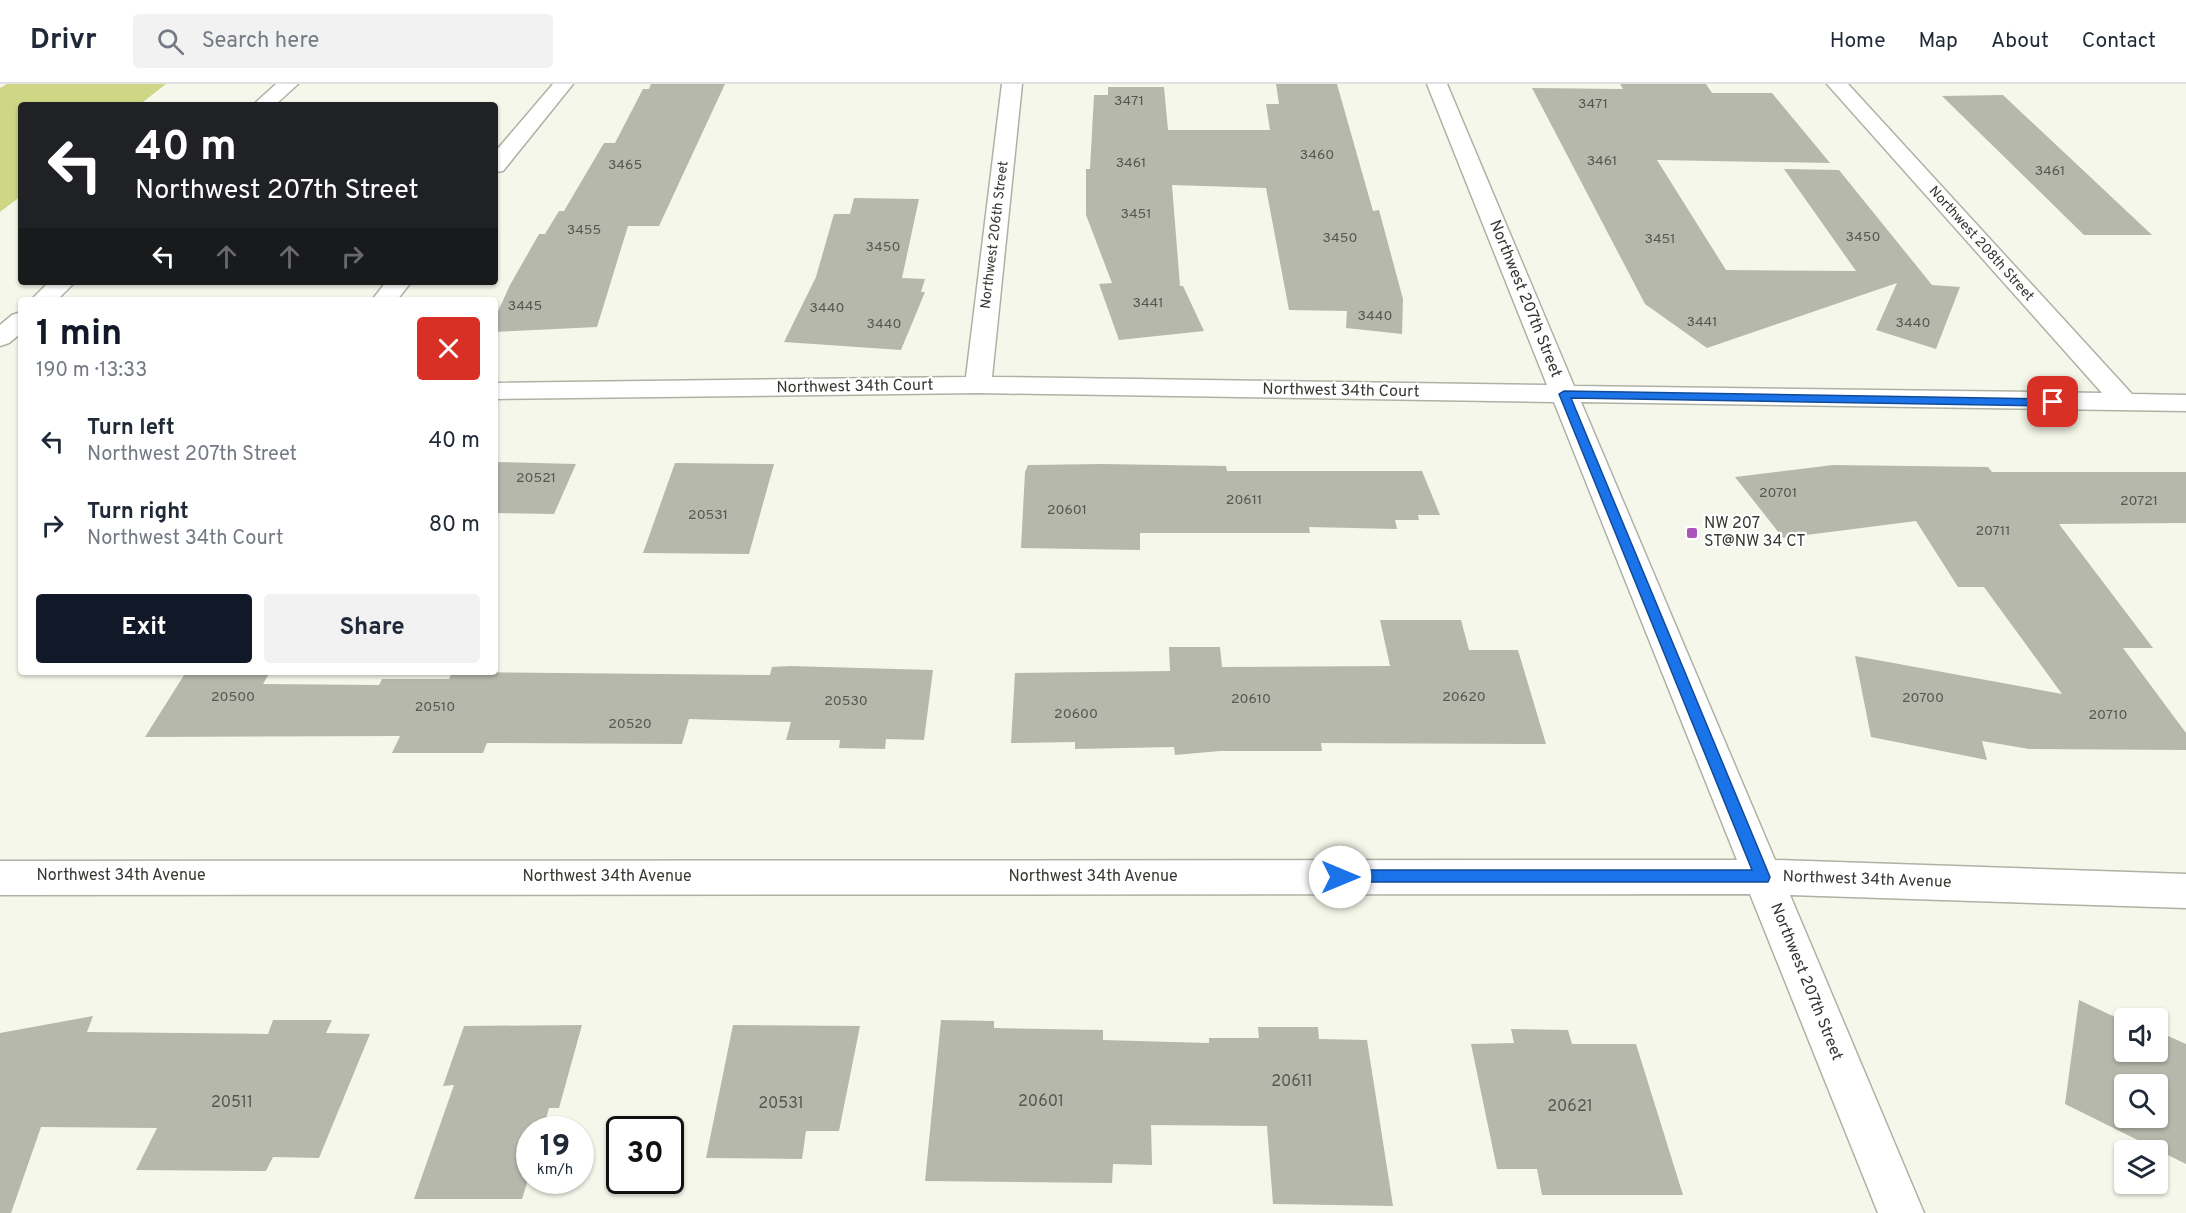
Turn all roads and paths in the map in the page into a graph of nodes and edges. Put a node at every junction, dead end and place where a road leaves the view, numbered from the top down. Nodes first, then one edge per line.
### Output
1 (288, 84) edge
2 (563, 84) edge
3 (1012, 84) edge
4 (1437, 84) edge
5 (1837, 84) edge
6 (267, 102) edge
7 (498, 162) edge
8 (60, 285) edge
9 (396, 285) edge
10 (46, 297) edge
11 (386, 297) edge
12 (18, 323) edge
13 (0, 338) edge
14 (978, 385) junction
15 (498, 391) edge
16 (1564, 394) junction
17 (2125, 403) junction
18 (2186, 403) edge
19 (1762, 877) junction
20 (0, 878) edge
21 (2186, 891) edge
22 (1901, 1213) edge

1 - 6 street
2 - 7 street
3 - 14 street, Northwest 206th Street
4 - 16 street, Northwest 207th Street
5 - 17 street, Northwest 208th Street
8 - 10 street
9 - 11 street
12 - 13 street
14 - 15 street, Northwest 34th Court
14 - 16 street, Northwest 34th Court
16 - 17 street, Northwest 34th Court
16 - 19 street, Northwest 207th Street
17 - 18 street, Northwest 34th Court
19 - 20 street, Northwest 34th Avenue
19 - 21 street, Northwest 34th Avenue
19 - 22 street, Northwest 207th Street

